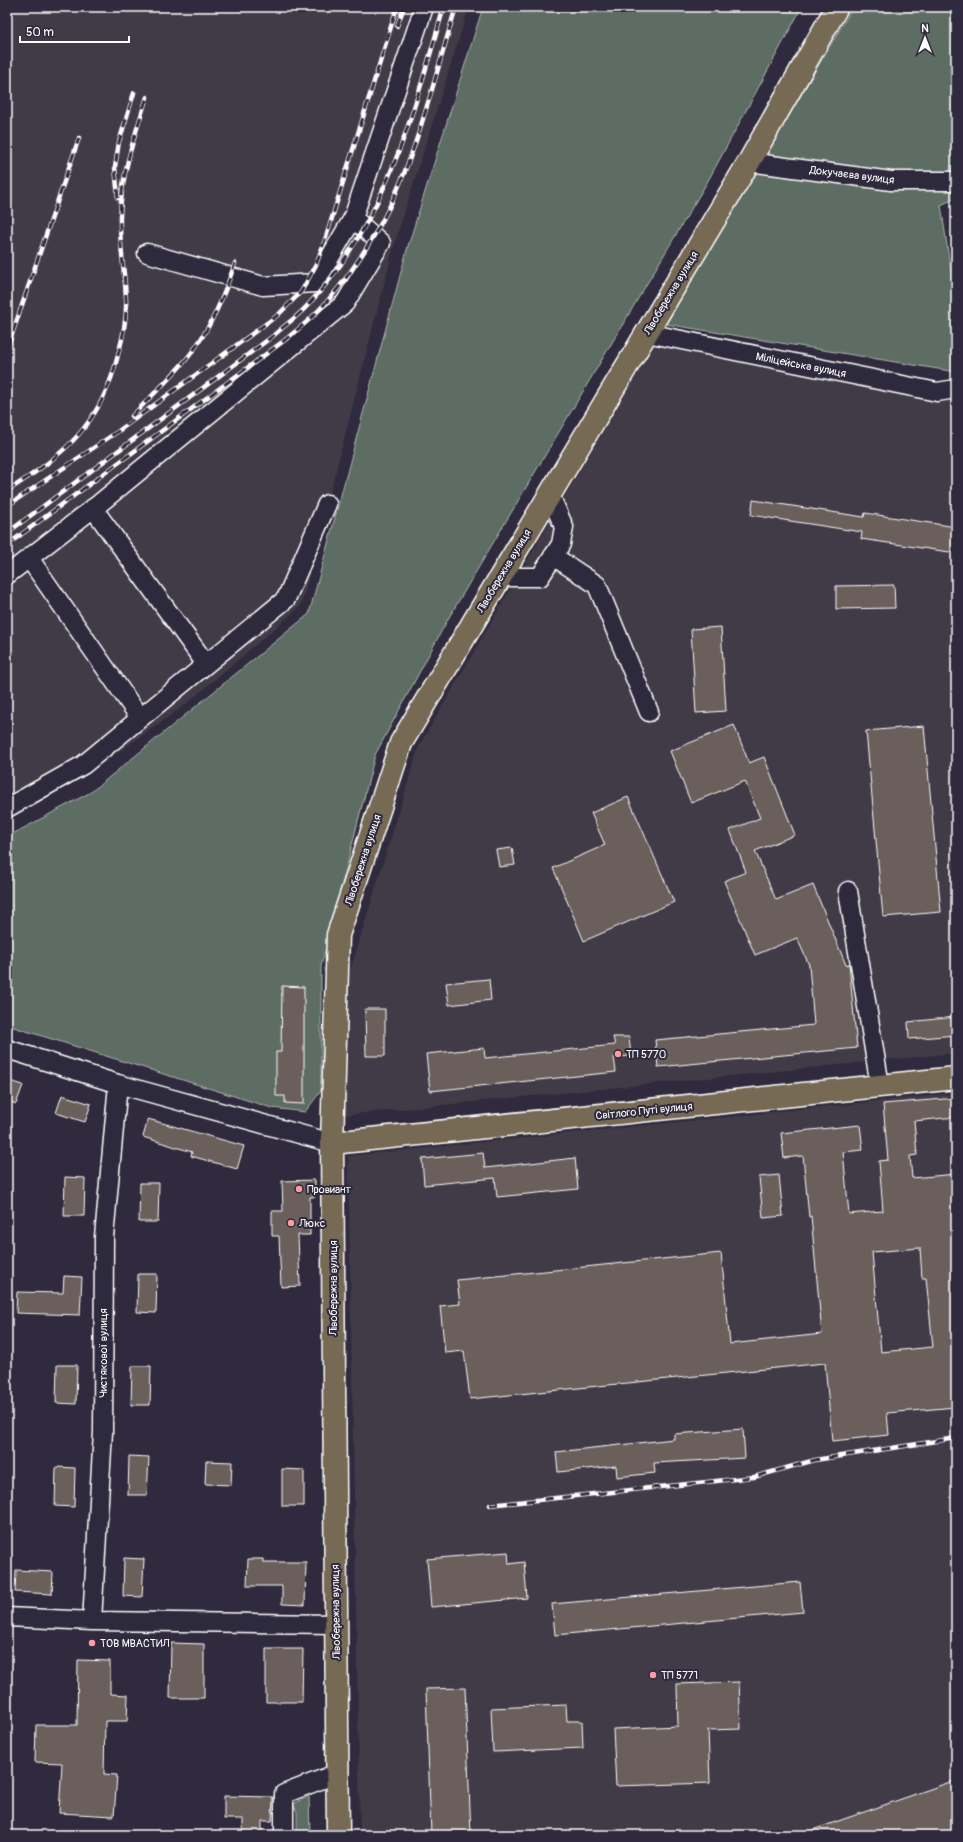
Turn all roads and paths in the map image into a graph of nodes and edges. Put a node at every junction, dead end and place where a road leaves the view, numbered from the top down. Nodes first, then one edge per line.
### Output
1 (424, 7) edge
2 (837, 7) edge
3 (749, 162) junction
4 (956, 181) edge
5 (353, 218) junction
6 (147, 253) dead end
7 (647, 333) junction
8 (956, 389) edge
9 (550, 496) junction
10 (327, 504) dead end
11 (93, 508) junction
12 (553, 556) junction
13 (29, 558) junction
14 (7, 575) edge
15 (501, 577) junction
16 (206, 664) junction
17 (649, 712) dead end
18 (140, 718) junction
19 (7, 808) edge
20 (848, 891) dead end
21 (7, 1049) edge
22 (956, 1078) edge
23 (118, 1084) junction
24 (880, 1086) junction
25 (332, 1143) junction
26 (7, 1617) edge
27 (92, 1621) junction
28 (336, 1624) junction
29 (338, 1773) junction
30 (284, 1835) edge
31 (338, 1835) edge

1 - 5 street
2 - 3 main road, Лівобережна вулиця
3 - 4 street, Докучаєва вулиця
3 - 7 main road, Лівобережна вулиця
5 - 6 street
5 - 11 street
7 - 8 street, Міліцейська вулиця
7 - 9 main road, Лівобережна вулиця
9 - 12 street
9 - 15 main road, Лівобережна вулиця
10 - 16 street
11 - 13 street
11 - 16 street
12 - 15 street
12 - 17 street
13 - 14 street
13 - 18 street
15 - 25 main road, Лівобережна вулиця
16 - 18 street
18 - 19 street
20 - 24 street
21 - 23 street
22 - 24 main road, Світлого Путі вулиця
23 - 25 street
23 - 27 street, Чистякової вулиця
24 - 25 main road, Світлого Путі вулиця
25 - 28 main road, Лівобережна вулиця
26 - 27 street
27 - 28 street
28 - 29 main road, Лівобережна вулиця
29 - 30 street
29 - 31 main road, Лівобережна вулиця

